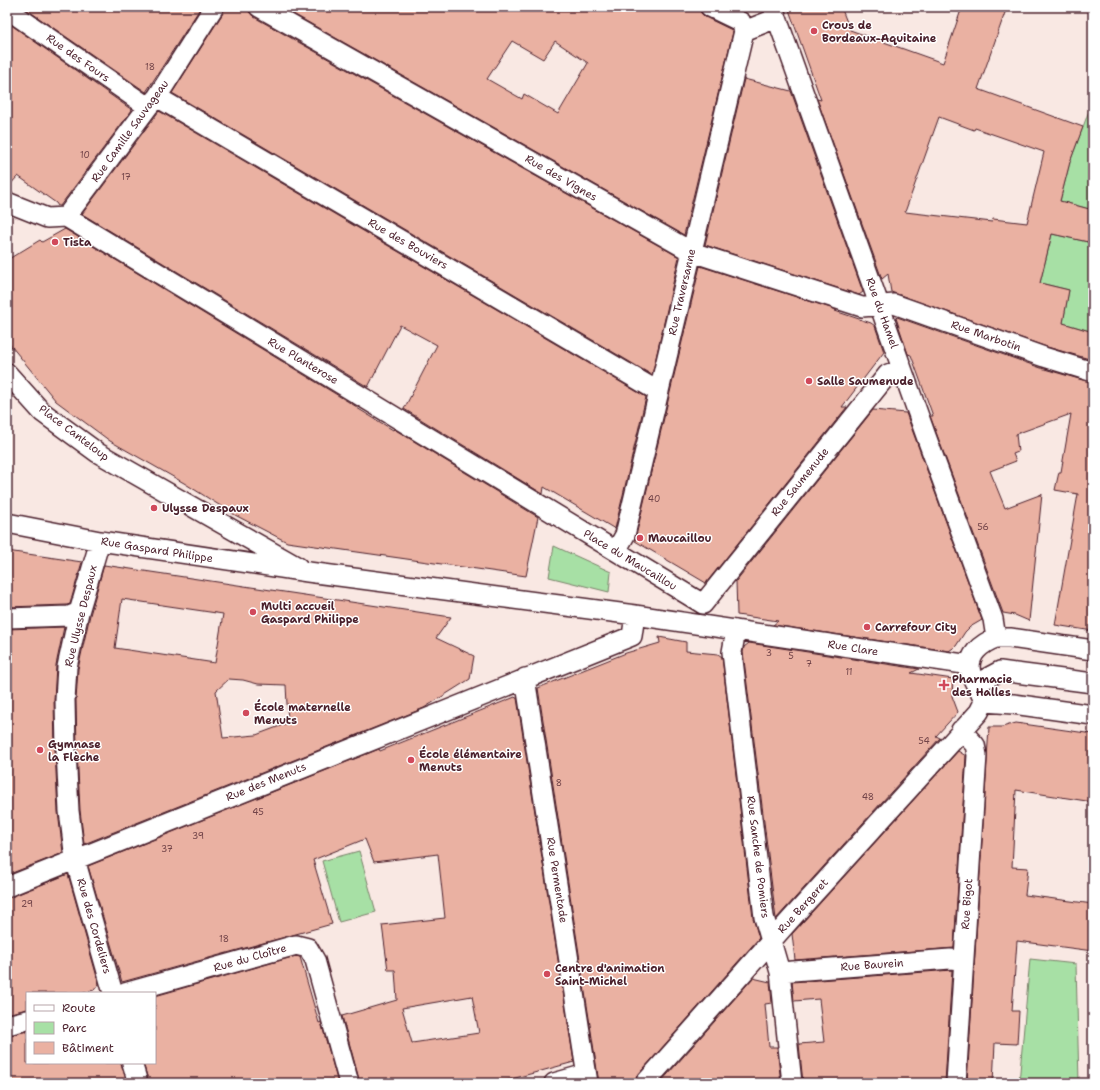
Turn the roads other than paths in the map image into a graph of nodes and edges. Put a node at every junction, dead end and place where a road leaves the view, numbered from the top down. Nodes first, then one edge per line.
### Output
1 (214, 7) edge
2 (259, 7) edge
3 (710, 7) edge
4 (7, 9) edge
5 (775, 13) edge
6 (744, 31) junction
7 (153, 102) junction
8 (7, 202) edge
9 (66, 217) junction
10 (692, 252) junction
11 (879, 305) junction
12 (902, 369) junction
13 (1093, 372) edge
14 (7, 373) edge
15 (659, 392) junction
16 (127, 471) joint
17 (539, 504) joint
18 (7, 523) edge
19 (100, 541) junction
20 (616, 551) junction
21 (308, 572) junction
22 (703, 604) junction
23 (79, 612) junction
24 (634, 615) junction
25 (7, 618) edge
26 (701, 625) junction
27 (736, 630) junction
28 (996, 638) junction
29 (1093, 650) edge
30 (970, 665) junction
31 (525, 678) junction
32 (1093, 683) edge
33 (976, 684) junction
34 (984, 702) junction
35 (1093, 715) edge
36 (962, 730) junction
37 (74, 859) junction
38 (7, 887) edge
39 (771, 941) junction
40 (963, 960) junction
41 (780, 972) junction
42 (112, 992) edge
43 (129, 992) edge
44 (26, 1020) edge
45 (7, 1025) edge
46 (132, 1064) edge
47 (587, 1079) edge
48 (138, 1083) edge
49 (349, 1083) edge
50 (554, 1083) edge
51 (645, 1083) edge
52 (792, 1083) edge
53 (956, 1083) edge

1 - 7 street, Rue Camille Sauvageau
2 - 10 street, Rue des Vignes
3 - 6 street
4 - 7 street, Rue des Fours
5 - 6 street
5 - 11 street, Rue du Hamel
6 - 10 street, Rue Traversanne
7 - 9 street, Rue Camille Sauvageau
7 - 15 street, Rue des Bouviers
8 - 9 street
9 - 17 street, Rue Planterose
10 - 11 street, Rue des Vignes
10 - 15 street, Rue Traversanne
11 - 12 street, Rue du Hamel
11 - 13 street, Rue Marbotin
12 - 22 street, Rue Saumenude
12 - 28 street, Rue du Hamel
14 - 16 street, Place Canteloup
15 - 20 street, Rue Traversanne
16 - 21 street, Rue Gaspard Philippe
17 - 20 street, Place du Maucaillou
18 - 19 street, Rue Gaspard Philippe
19 - 21 street, Rue Gaspard Philippe
19 - 23 street, Rue Ulysse Despaux
20 - 22 street, Place du Maucaillou
21 - 24 street, Rue Gaspard Philippe
22 - 26 street
23 - 25 street
23 - 37 street, Rue Ulysse Despaux
24 - 26 street
24 - 31 street
26 - 27 street
27 - 30 street, Rue Clare
27 - 39 street, Rue Sanche de Pomiers
28 - 29 street
28 - 30 street
30 - 33 street
31 - 37 street, Rue des Menuts
31 - 47 street, Rue Permentade
32 - 33 street
33 - 34 street
34 - 35 street
34 - 36 street, Rue Bergeret
36 - 39 street, Rue Bergeret
36 - 40 street, Rue Bigot
37 - 38 street, Rue des Menuts
37 - 42 street, Rue des Cordeliers
39 - 41 street, Rue Sanche de Pomiers
39 - 51 street, Rue Bergeret
40 - 41 street, Rue Baurein
40 - 53 street, Rue Bigot
41 - 52 street, Rue Sanche de Pomiers
43 - 49 street, Rue du Cloître
44 - 45 street
46 - 48 street
47 - 50 street

